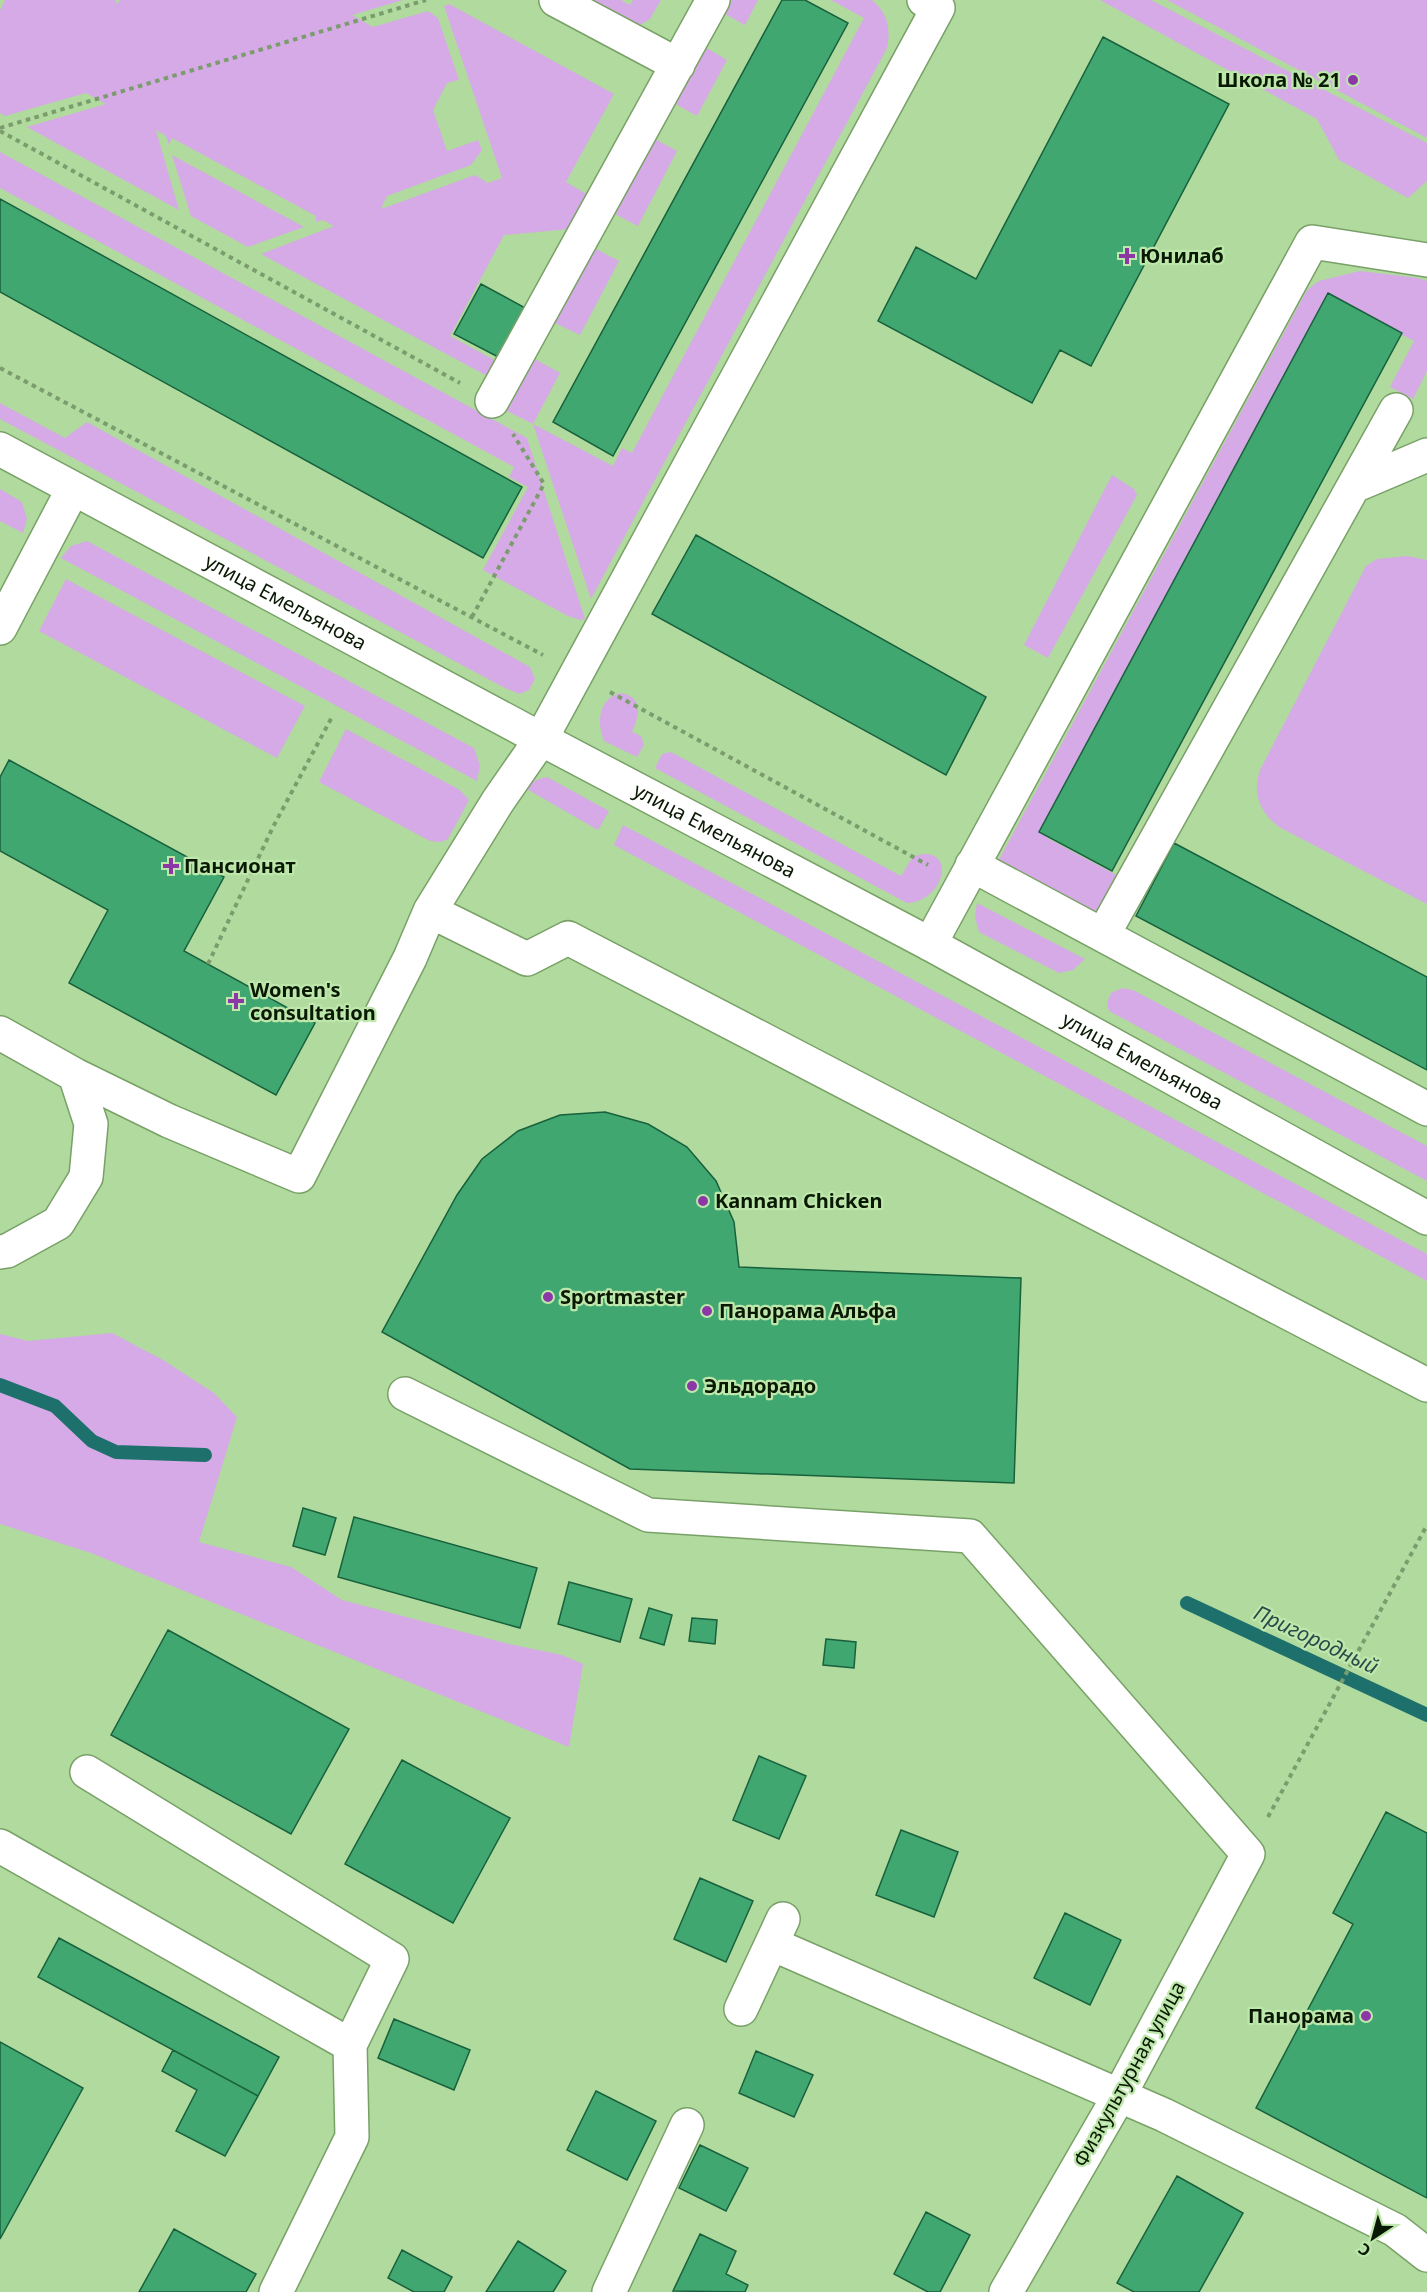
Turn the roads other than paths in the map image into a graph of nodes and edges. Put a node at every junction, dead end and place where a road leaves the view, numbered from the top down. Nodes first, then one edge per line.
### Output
1 (556, 0) edge
2 (713, 0) edge
3 (924, 0) edge
4 (678, 64) junction
5 (1427, 260) edge
6 (492, 400) road end
7 (1396, 410) dead end
8 (0, 449) edge
9 (1427, 456) edge
10 (1353, 486) junction
11 (73, 489) junction
12 (0, 628) edge
13 (541, 739) junction
14 (967, 874) junction
15 (430, 911) junction
16 (1103, 935) junction
17 (930, 944) junction
18 (0, 1033) edge
19 (75, 1075) junction
20 (1427, 1109) edge
21 (1427, 1218) edge
22 (0, 1252) edge
23 (1427, 1385) edge
24 (405, 1394) dead end
25 (87, 1772) dead end
26 (0, 1846) edge
27 (741, 2009) dead end
28 (350, 2045) junction
29 (1119, 2096) junction
30 (687, 2125) dead end
31 (1427, 2255) edge
32 (276, 2292) edge
33 (609, 2292) edge
34 (1006, 2292) edge

1 - 4 main road
2 - 4 main road
3 - 13 main road
4 - 6 main road
5 - 14 main road
7 - 10 main road
8 - 11 main road, улица Емельянова
9 - 10 main road
10 - 16 main road
11 - 12 main road
11 - 13 main road, улица Емельянова
13 - 15 main road
13 - 17 main road, улица Емельянова
14 - 16 main road
14 - 17 main road
15 - 19 main road
15 - 23 main road
16 - 20 main road
17 - 21 main road, улица Емельянова
18 - 19 main road
19 - 22 main road
24 - 29 main road, Физкультурная улица
25 - 28 main road
26 - 28 main road
27 - 29 main road
28 - 32 main road
29 - 31 main road
29 - 34 main road, Физкультурная улица
30 - 33 main road

